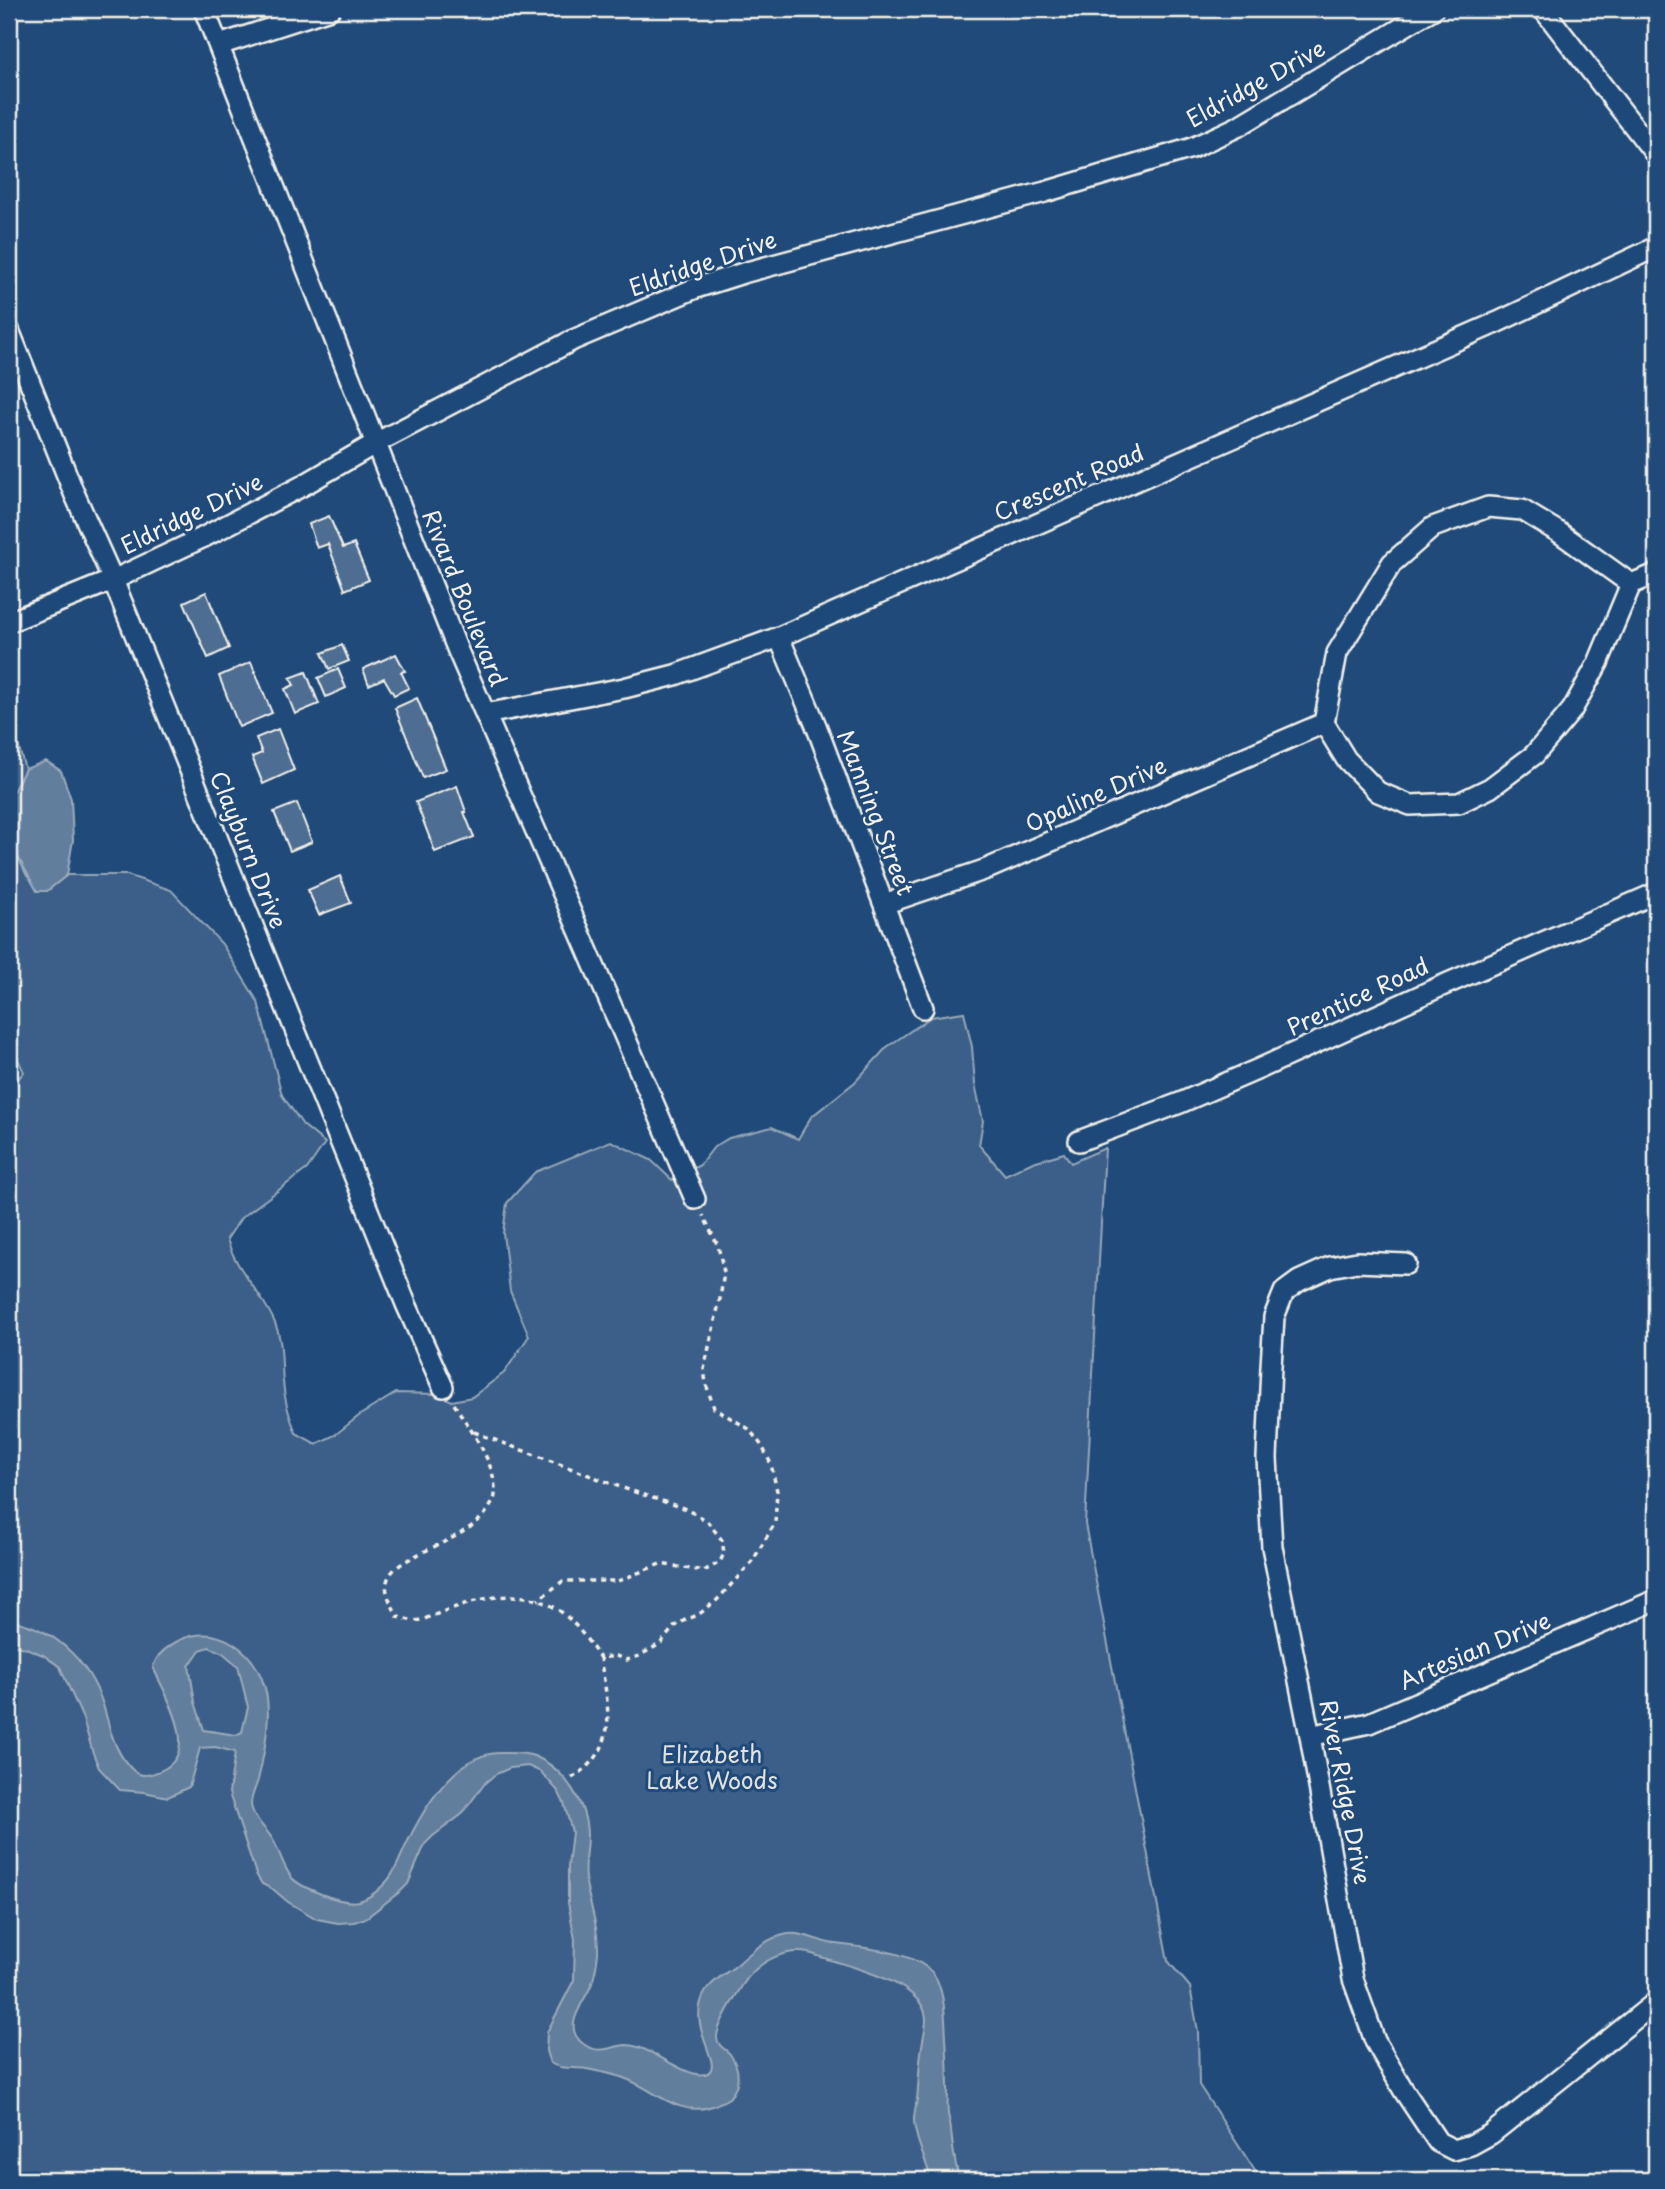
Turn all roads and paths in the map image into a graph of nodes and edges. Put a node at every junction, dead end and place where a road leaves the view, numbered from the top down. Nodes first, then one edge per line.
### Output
1 (204, 9) edge
2 (330, 9) edge
3 (1433, 9) edge
4 (1543, 9) edge
5 (219, 45) junction
6 (1656, 155) edge
7 (1656, 247) edge
8 (9, 330) edge
9 (376, 443) junction
10 (1656, 574) edge
11 (113, 580) junction
12 (1632, 584) junction
13 (9, 622) edge
14 (779, 637) junction
15 (485, 714) junction
16 (1324, 723) junction
17 (1656, 893) edge
18 (884, 904) junction
19 (1650, 999) dead end
20 (923, 1008) dead end
21 (1656, 1012) edge
22 (1079, 1141) dead end
23 (695, 1199) joint
24 (1406, 1264) dead end
25 (443, 1387) joint
26 (472, 1432) junction
27 (538, 1600) junction
28 (1656, 1600) edge
29 (600, 1658) junction
30 (1310, 1736) junction
31 (572, 1778) dead end
32 (1656, 2001) edge

1 - 5 street, Rivard Boulevard
2 - 5 street
3 - 9 street, Eldridge Drive
4 - 6 street
5 - 9 street, Rivard Boulevard
7 - 14 street, Crescent Road
8 - 11 street, Clayburn Drive
9 - 11 street, Eldridge Drive
9 - 15 street, Rivard Boulevard
10 - 12 street
11 - 13 street, Eldridge Drive
11 - 25 street, Clayburn Drive
12 - 16 street
12 - 16 street
14 - 15 street, Crescent Road
14 - 18 street, Manning Street
15 - 23 street, Rivard Boulevard
16 - 18 street, Opaline Drive
17 - 22 street, Prentice Road
18 - 20 street, Manning Street
19 - 21 path
23 - 29 path
24 - 30 street, River Ridge Drive
25 - 26 path
26 - 27 path
26 - 27 path
27 - 29 path
28 - 30 street, Artesian Drive
29 - 31 path
30 - 32 street, River Ridge Drive

